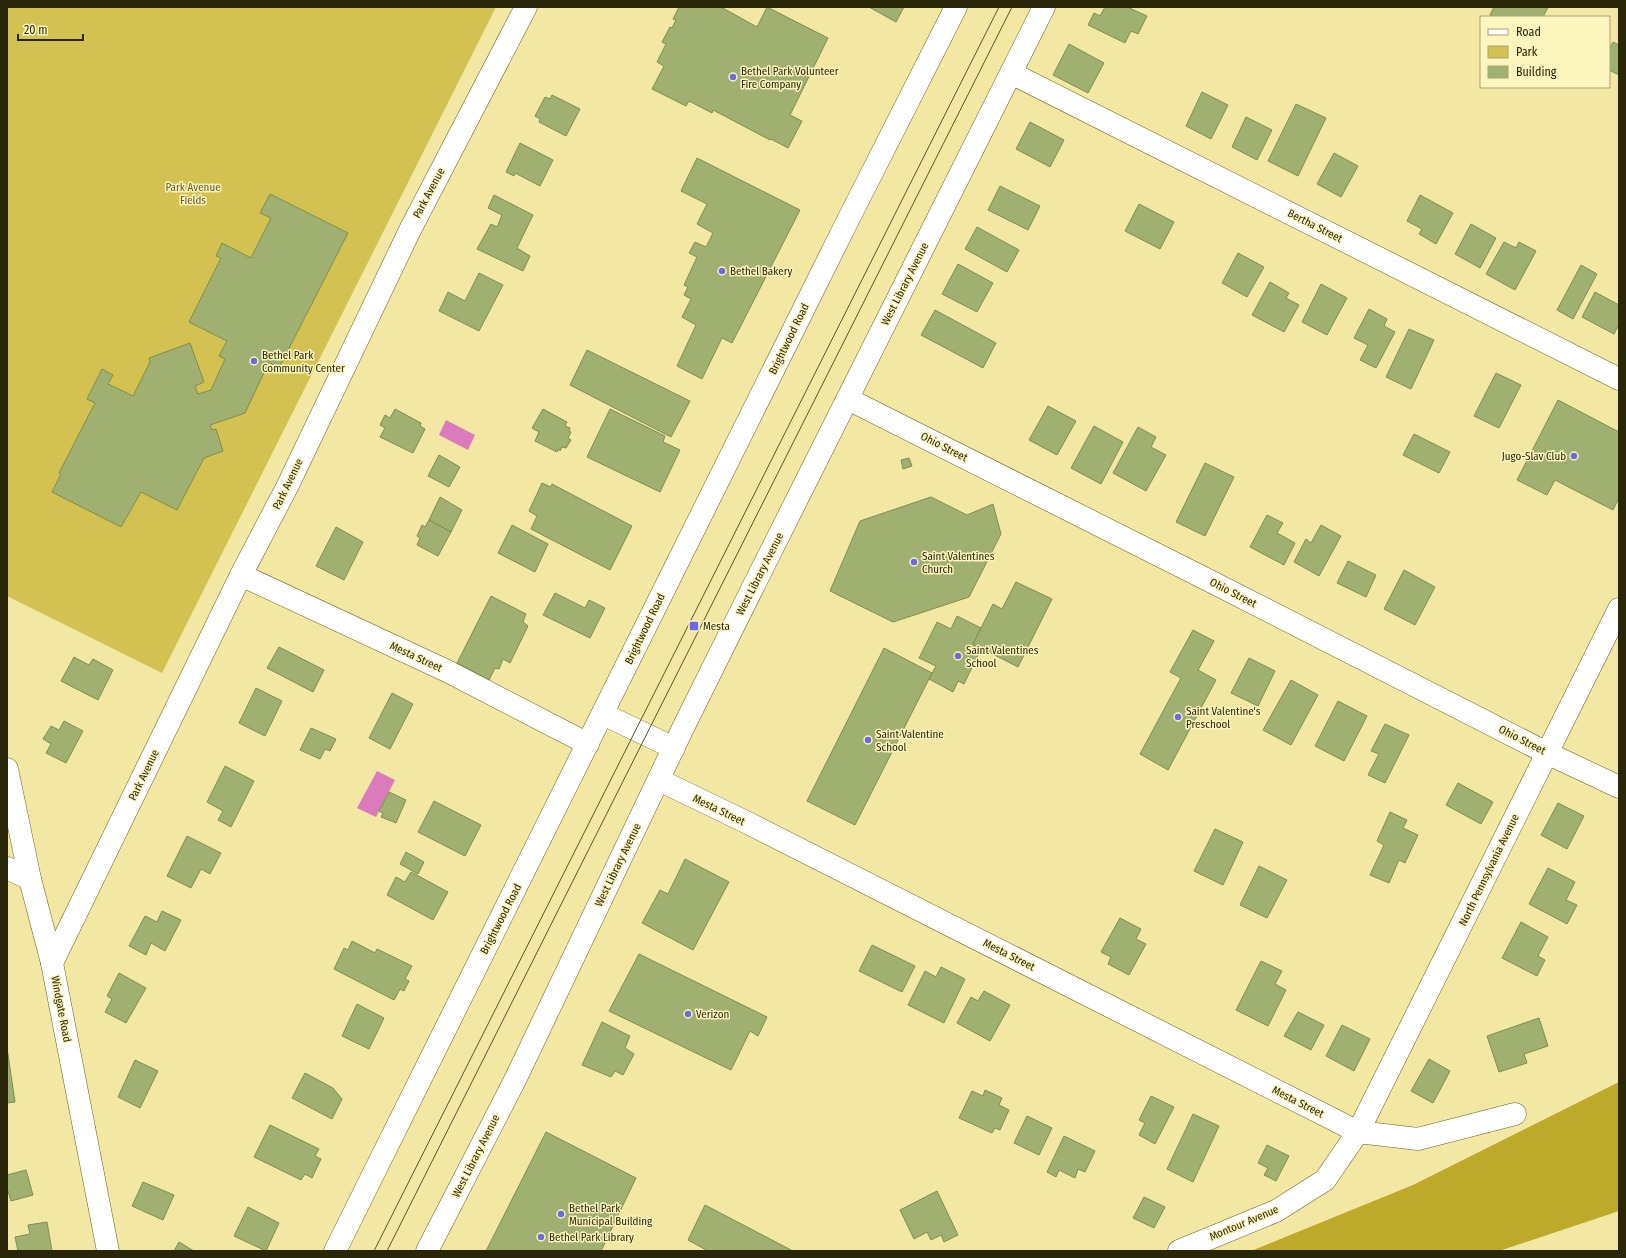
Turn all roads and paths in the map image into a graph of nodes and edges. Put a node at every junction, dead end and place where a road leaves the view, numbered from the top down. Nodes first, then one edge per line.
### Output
1 (526, 7) edge
2 (956, 7) edge
3 (1044, 7) edge
4 (1010, 73) junction
5 (1619, 379) edge
6 (848, 399) junction
7 (241, 576) junction
8 (1619, 609) edge
9 (603, 714) junction
10 (588, 744) junction
11 (674, 748) junction
12 (1547, 753) junction
13 (7, 769) edge
14 (659, 780) junction
15 (1619, 787) edge
16 (7, 868) edge
17 (30, 878) junction
18 (52, 963) junction
19 (1515, 1114) dead end
20 (1358, 1132) junction
21 (108, 1251) edge
22 (335, 1251) edge
23 (427, 1251) edge
24 (1179, 1251) edge

1 - 7 street, Park Avenue
2 - 9 street, Brightwood Road
3 - 4 street, West Library Avenue
4 - 5 street, Bertha Street
4 - 6 street, West Library Avenue
6 - 11 street, West Library Avenue
6 - 12 street, Ohio Street
7 - 10 street, Mesta Street
7 - 18 street, Park Avenue
8 - 12 street, North Pennsylvania Avenue
9 - 10 street, Brightwood Road
9 - 11 street
10 - 22 street, Brightwood Road
11 - 14 street, West Library Avenue
12 - 15 street, Ohio Street
12 - 20 street, North Pennsylvania Avenue
13 - 17 street, Windgate Road
14 - 20 street, Mesta Street
14 - 23 street, West Library Avenue
16 - 17 street
17 - 18 street, Windgate Road
18 - 21 street, Windgate Road
19 - 20 street
20 - 24 street, Montour Avenue

